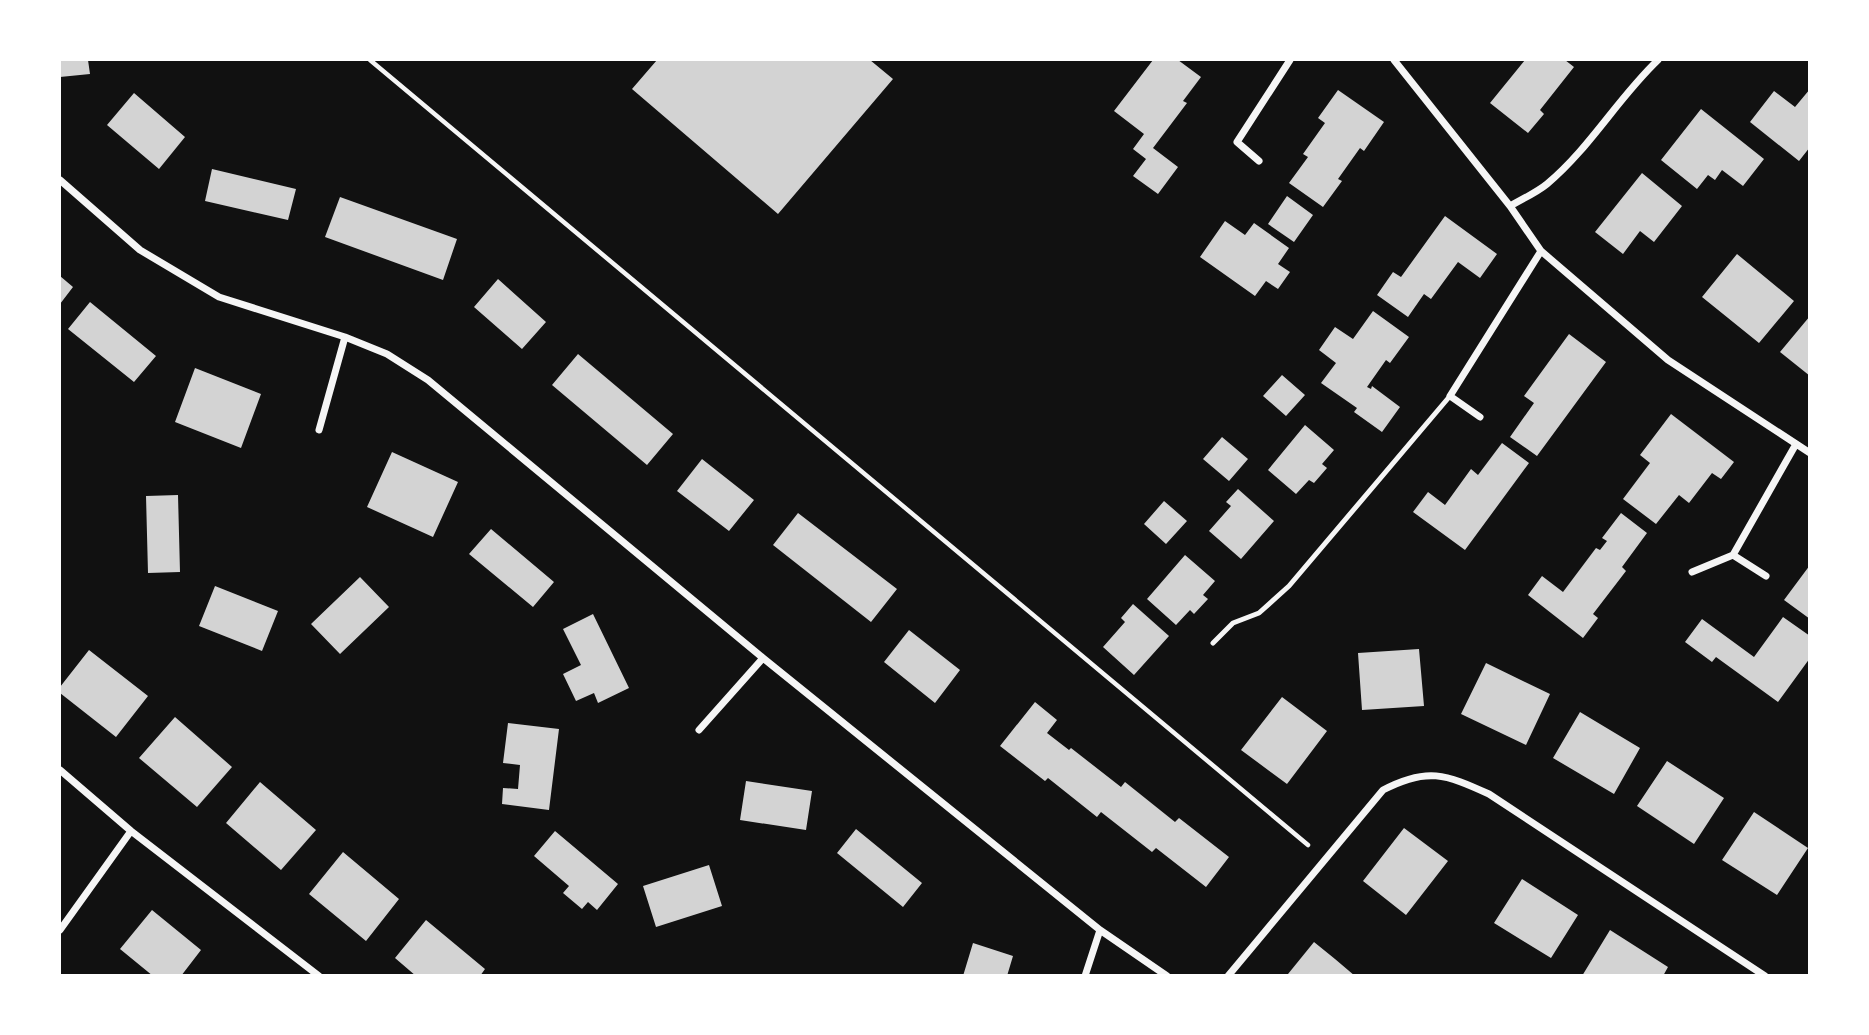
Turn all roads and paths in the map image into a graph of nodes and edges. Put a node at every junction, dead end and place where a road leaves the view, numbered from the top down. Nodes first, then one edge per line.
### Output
1 (370, 60) edge
2 (1290, 60) edge
3 (1394, 60) edge
4 (1658, 60) edge
5 (1259, 161) dead end
6 (60, 180) edge
7 (1510, 206) junction
8 (1541, 251) junction
9 (345, 337) junction
10 (1450, 396) junction
11 (1480, 417) dead end
12 (319, 430) dead end
13 (1796, 444) junction
14 (1810, 453) edge
15 (1733, 555) junction
16 (1692, 572) dead end
17 (1766, 576) dead end
18 (1213, 643) dead end
19 (763, 658) junction
20 (699, 730) dead end
21 (60, 771) edge
22 (131, 831) junction
23 (1324, 859) junction
24 (60, 930) edge
25 (1100, 930) junction
26 (319, 975) edge
27 (1085, 975) edge
28 (1167, 975) edge
29 (1228, 975) edge
30 (1765, 975) edge

1 - 23 path
2 - 5 street
3 - 7 street
4 - 7 street
6 - 9 street
7 - 8 street
8 - 10 street
8 - 13 street
9 - 12 street
9 - 19 street
10 - 11 street
10 - 18 lane
13 - 14 street
13 - 15 street
15 - 16 street
15 - 17 street
19 - 20 street
19 - 25 street
21 - 22 street
22 - 24 street
22 - 26 street
23 - 29 street
23 - 30 street
25 - 27 street
25 - 28 street

